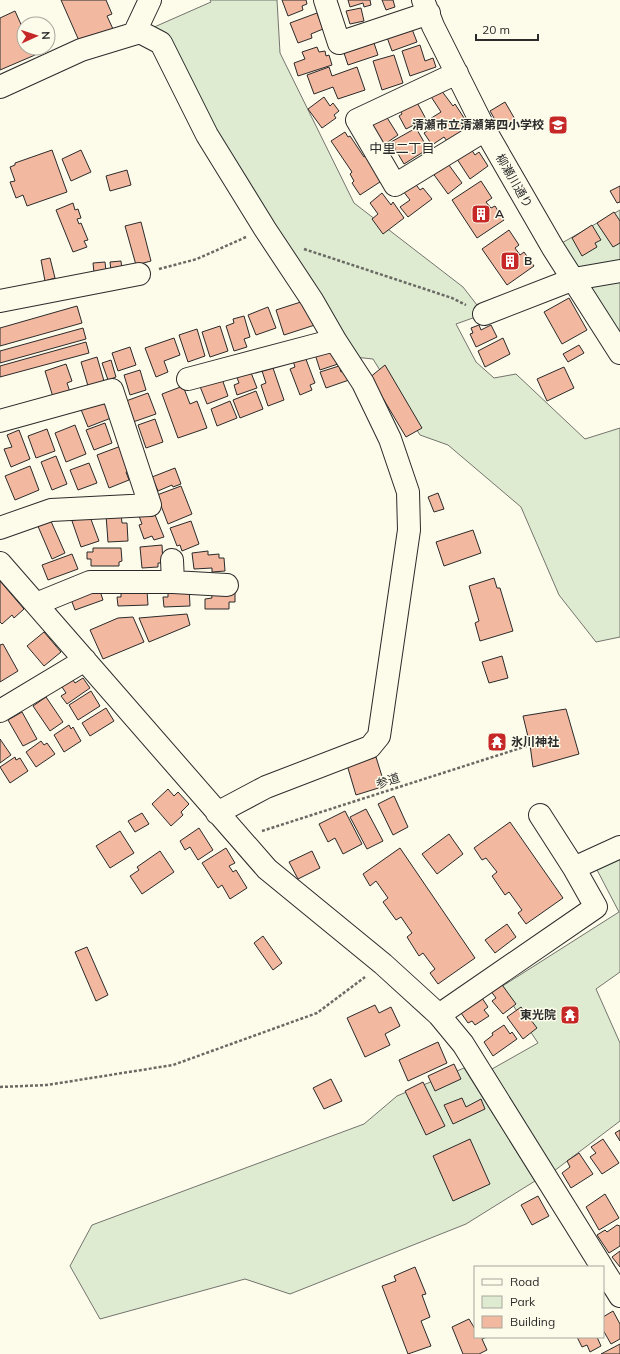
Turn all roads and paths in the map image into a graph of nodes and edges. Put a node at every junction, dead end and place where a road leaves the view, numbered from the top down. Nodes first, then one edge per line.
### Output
1 (150, 0) edge
2 (326, 0) edge
3 (426, 6) edge
4 (134, 34) junction
5 (456, 74) junction
6 (0, 87) edge
7 (485, 130) junction
8 (268, 234) junction
9 (620, 271) edge
10 (139, 274) joint
11 (574, 279) junction
12 (0, 301) edge
13 (484, 314) joint
14 (335, 340) junction
15 (620, 353) edge
16 (188, 378) dead end
17 (0, 421) edge
18 (0, 528) edge
19 (172, 560) dead end
20 (0, 563) edge
21 (172, 582) junction
22 (227, 585) dead end
23 (36, 604) junction
24 (85, 660) junction
25 (0, 710) edge
26 (530, 745) dead end
27 (217, 813) junction
28 (540, 815) dead end
29 (260, 832) dead end
30 (620, 847) edge
31 (574, 868) junction
32 (383, 964) junction
33 (439, 1014) junction
34 (0, 1087) edge
35 (601, 1266) edge
36 (604, 1271) edge
37 (619, 1291) edge

1 - 4 street
2 - 3 street
3 - 5 street, 柳瀬川通り
4 - 6 street
4 - 8 street
5 - 7 street, 柳瀬川通り
5 - 7 street
7 - 11 street, 柳瀬川通り
8 - 10 path
8 - 13 path
8 - 14 street
9 - 11 street
10 - 12 street
11 - 13 street
11 - 15 street, 柳瀬川通り
14 - 16 street
14 - 27 street
17 - 18 street
19 - 21 street
20 - 23 street
21 - 22 street
21 - 23 street
23 - 24 street
24 - 25 street
24 - 27 street
26 - 29 path, 参道
27 - 32 street
28 - 31 street
30 - 31 street
31 - 33 street
32 - 33 street
32 - 34 path
33 - 35 street
36 - 37 street

